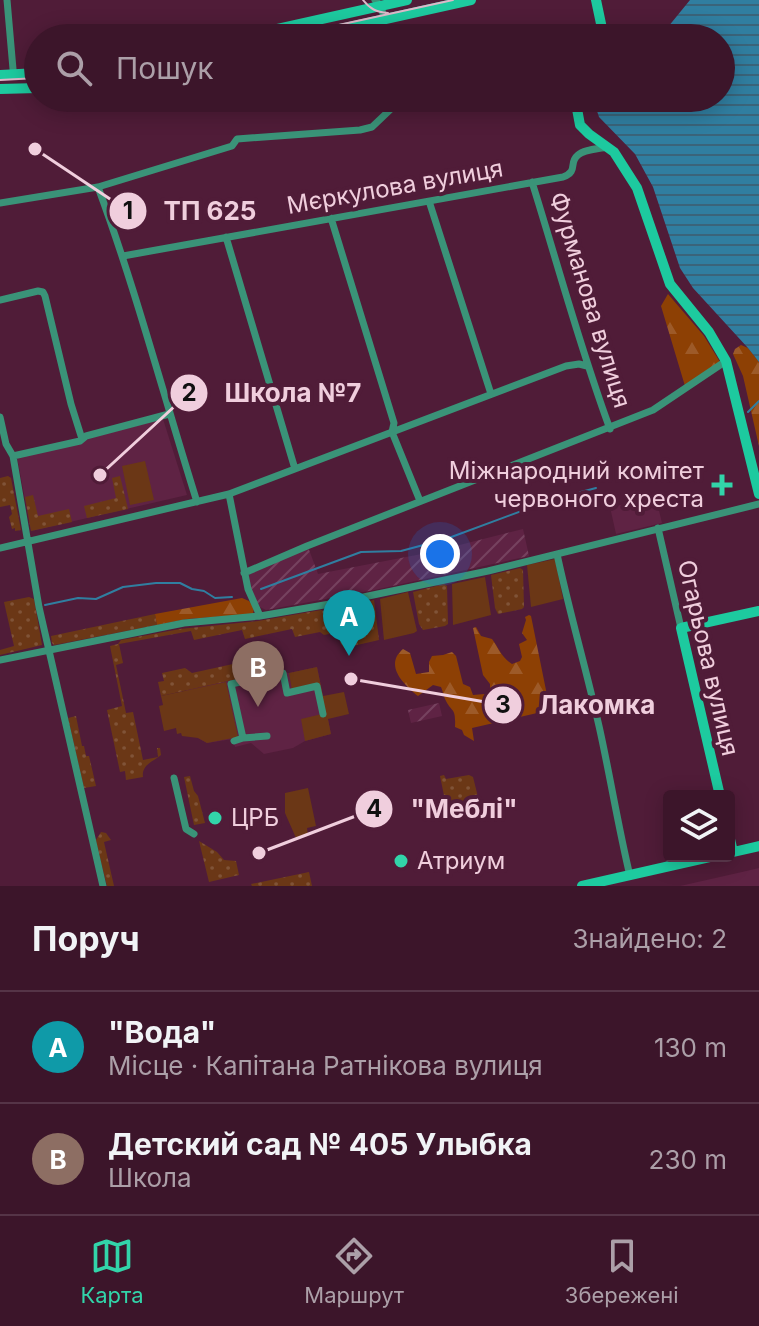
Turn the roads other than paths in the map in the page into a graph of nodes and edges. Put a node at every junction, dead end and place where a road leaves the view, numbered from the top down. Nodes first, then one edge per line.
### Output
1 (7, 0) edge
2 (407, 0) edge
3 (471, 0) edge
4 (596, 0) edge
5 (378, 3) edge
6 (384, 18) junction
7 (293, 24) edge
8 (360, 24) edge
9 (601, 24) edge
10 (13, 69) dead end
11 (24, 74) edge
12 (0, 75) edge
13 (24, 88) edge
14 (0, 89) edge
15 (388, 112) edge
16 (578, 112) edge
17 (607, 147) junction
18 (532, 182) junction
19 (98, 187) junction
20 (429, 201) junction
21 (0, 203) edge
22 (331, 218) junction
23 (226, 237) junction
24 (123, 256) junction
25 (0, 300) edge
26 (726, 361) junction
27 (587, 366) junction
28 (491, 394) junction
29 (169, 414) junction
30 (0, 417) edge
31 (610, 429) junction
32 (392, 432) junction
33 (82, 439) junction
34 (3, 444) edge
35 (13, 456) junction
36 (295, 469) junction
37 (229, 494) junction
38 (759, 494) edge
39 (420, 501) junction
40 (197, 502) junction
41 (759, 504) edge
42 (658, 528) junction
43 (28, 541) junction
44 (0, 548) edge
45 (557, 554) junction
46 (244, 573) junction
47 (759, 611) edge
48 (260, 616) junction
49 (681, 628) junction
50 (48, 649) junction
51 (0, 660) edge
52 (323, 714) dead end
53 (267, 736) dead end
54 (243, 738) junction
55 (234, 741) dead end
56 (174, 778) dead end
57 (719, 790) edge
58 (194, 834) dead end
59 (759, 846) edge
60 (735, 851) edge
61 (689, 862) edge
62 (630, 876) junction
63 (103, 886) edge
64 (582, 886) edge

1 - 10 street
2 - 5 street
3 - 6 street
4 - 9 street
5 - 6 street
5 - 7 street
6 - 8 street
11 - 12 street
13 - 14 street
15 - 19 street
16 - 17 street
17 - 18 street, Мєркулова вулиця
17 - 26 street
18 - 20 street, Мєркулова вулиця
18 - 27 street, Фурманова вулиця
19 - 21 street
19 - 24 street
20 - 22 street, Мєркулова вулиця
20 - 28 street
22 - 23 street, Мєркулова вулиця
22 - 32 street
23 - 24 street, Мєркулова вулиця
23 - 36 street
24 - 29 street
25 - 33 street
26 - 31 street
26 - 38 street
27 - 28 street
27 - 31 street, Фурманова вулиця
28 - 32 street
29 - 33 street
29 - 40 street
30 - 34 street
31 - 39 street
32 - 36 street
32 - 39 street
33 - 35 street
34 - 35 street
35 - 43 street
36 - 37 street
37 - 40 street
37 - 46 street
39 - 46 street
40 - 43 street
41 - 42 street
42 - 45 street
42 - 49 street, Огарьова вулиця
43 - 44 street
43 - 50 street
45 - 48 street
45 - 62 street
46 - 48 street
47 - 49 street
48 - 50 street
49 - 57 street, Огарьова вулиця
50 - 51 street
50 - 63 street
52 - 54 street
53 - 54 street
54 - 55 street
56 - 58 street
59 - 60 street
61 - 62 street
62 - 64 street

